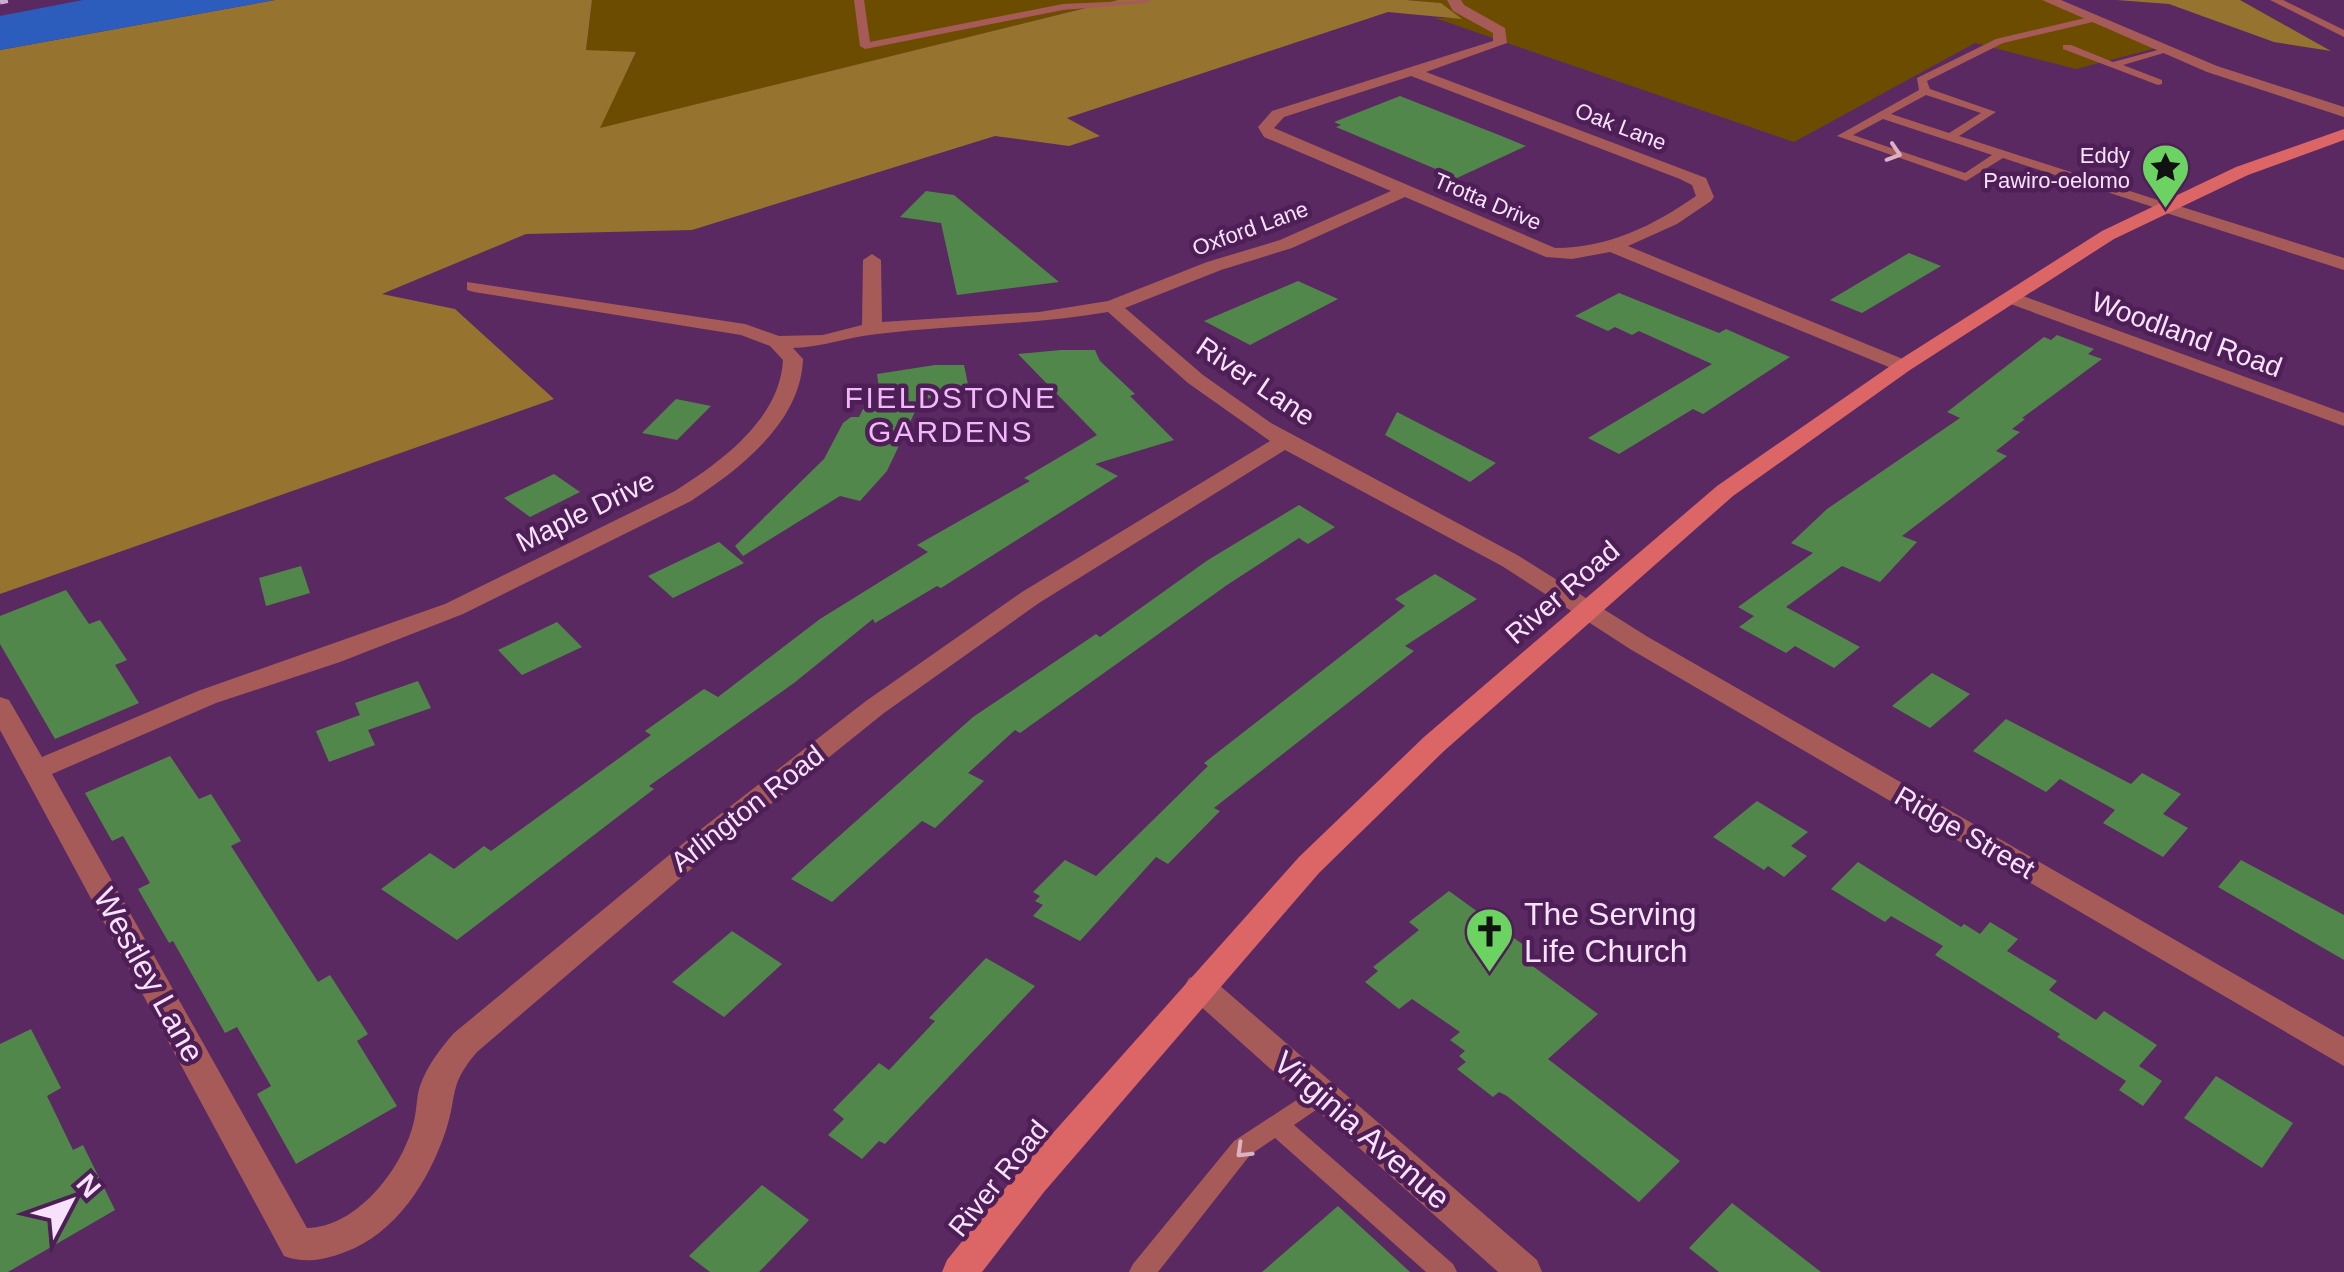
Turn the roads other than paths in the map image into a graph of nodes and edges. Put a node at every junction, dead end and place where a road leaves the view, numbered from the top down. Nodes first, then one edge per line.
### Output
1 (859, 0) edge
2 (1146, 0) edge
3 (1453, 0) edge
4 (2049, 0) edge
5 (2274, 0) edge
6 (2094, 19) junction
7 (2344, 34) edge
8 (2066, 47) dead end
9 (2169, 50) junction
10 (2112, 65) junction
11 (1412, 72) junction
12 (2158, 82) dead end
13 (1925, 92) junction
14 (2344, 112) edge
15 (1882, 116) junction
16 (2344, 134) edge
17 (1950, 137) junction
18 (2001, 154) junction
19 (1402, 192) junction
20 (2163, 206) junction
21 (1614, 248) junction
22 (872, 260) dead end
23 (2344, 264) edge
24 (474, 286) dead end
25 (2012, 298) junction
26 (1112, 306) junction
27 (872, 328) junction
28 (778, 342) junction
29 (1903, 366) junction
30 (2344, 420) edge
31 (1285, 441) junction
32 (1590, 607) junction
33 (0, 706) edge
34 (36, 770) junction
35 (1200, 987) junction
36 (2344, 1052) edge
37 (1321, 1094) junction
38 (1276, 1124) junction
39 (297, 1244) joint
40 (960, 1272) edge
41 (1142, 1272) edge
42 (1444, 1272) edge
43 (1524, 1272) edge

1 - 2 lane
3 - 11 street
4 - 6 street
5 - 7 lane
6 - 9 street
6 - 13 lane
8 - 10 lane
9 - 10 lane
9 - 14 street
10 - 12 lane
11 - 19 street, Trotta Drive
11 - 21 street, Oak Lane
13 - 15 lane
13 - 17 lane
15 - 17 lane
15 -> 18 lane
16 - 20 main road, River Road
17 - 18 lane
18 - 20 lane
19 - 21 street, Trotta Drive
19 - 26 street, Oxford Lane
20 - 23 street
20 - 25 main road, River Road
21 - 29 street, Trotta Drive
22 - 27 street
24 - 28 street
25 - 29 main road, River Road
25 - 30 street, Woodland Road
26 - 27 street
26 - 31 street, River Lane
27 - 28 street
28 - 34 street, Maple Drive
29 - 32 main road, River Road
31 - 32 street, River Lane
31 - 39 street, Arlington Road
32 - 35 main road, River Road
32 - 36 street, Ridge Street
33 - 34 street, Westley Lane
34 - 39 street, Westley Lane
35 - 37 street, Virginia Avenue
35 - 40 main road, River Road
37 - 38 lane
37 - 43 street, Virginia Avenue
38 -> 41 lane
38 - 42 lane

